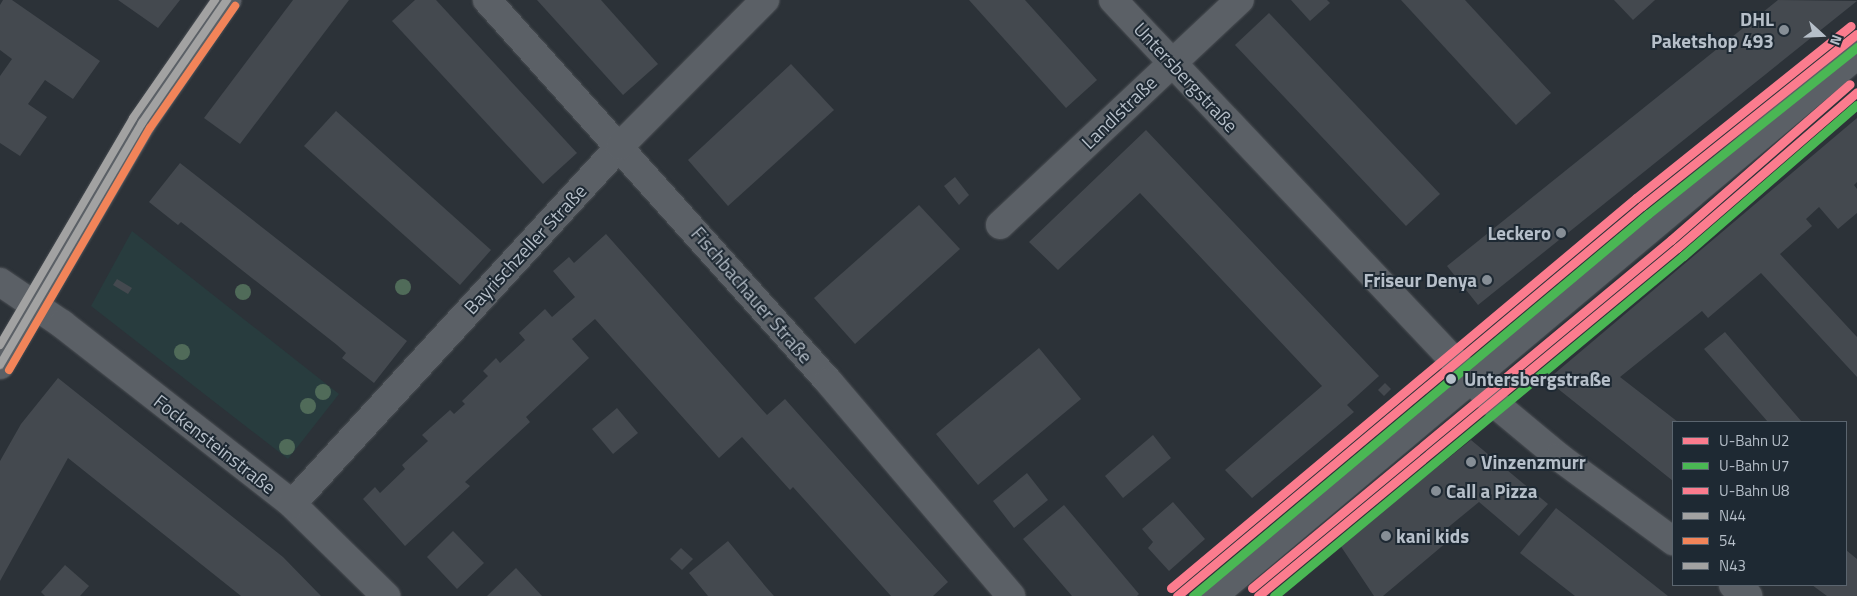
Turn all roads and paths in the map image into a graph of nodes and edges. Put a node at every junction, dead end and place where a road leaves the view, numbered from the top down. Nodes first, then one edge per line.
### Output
1 (227, 0) edge
2 (487, 0) edge
3 (765, 0) edge
4 (1113, 0) edge
5 (1240, 0) edge
6 (1857, 55) edge
7 (1172, 62) junction
8 (620, 146) junction
9 (1000, 225) dead end
10 (0, 282) edge
11 (33, 304) junction
12 (0, 365) edge
13 (1469, 379) junction
14 (292, 504) junction
15 (1672, 540) edge
16 (1734, 586) edge
17 (386, 596) edge
18 (1011, 596) edge
19 (1212, 596) edge
20 (1748, 596) edge

1 - 11 street
2 - 8 street, Fischbachauer Straße
3 - 8 street, Bayrischzeller Straße
4 - 7 street, Untersbergstraße
5 - 7 street, Landlstraße
6 - 13 street
7 - 9 street, Landlstraße
7 - 13 street, Untersbergstraße
8 - 14 street, Bayrischzeller Straße
8 - 18 street, Fischbachauer Straße
10 - 11 street, Fockensteinstraße
11 - 12 street
11 - 14 street, Fockensteinstraße
13 - 15 street, Untersbergstraße
13 - 19 street
14 - 17 street, Fockensteinstraße
16 - 20 street

